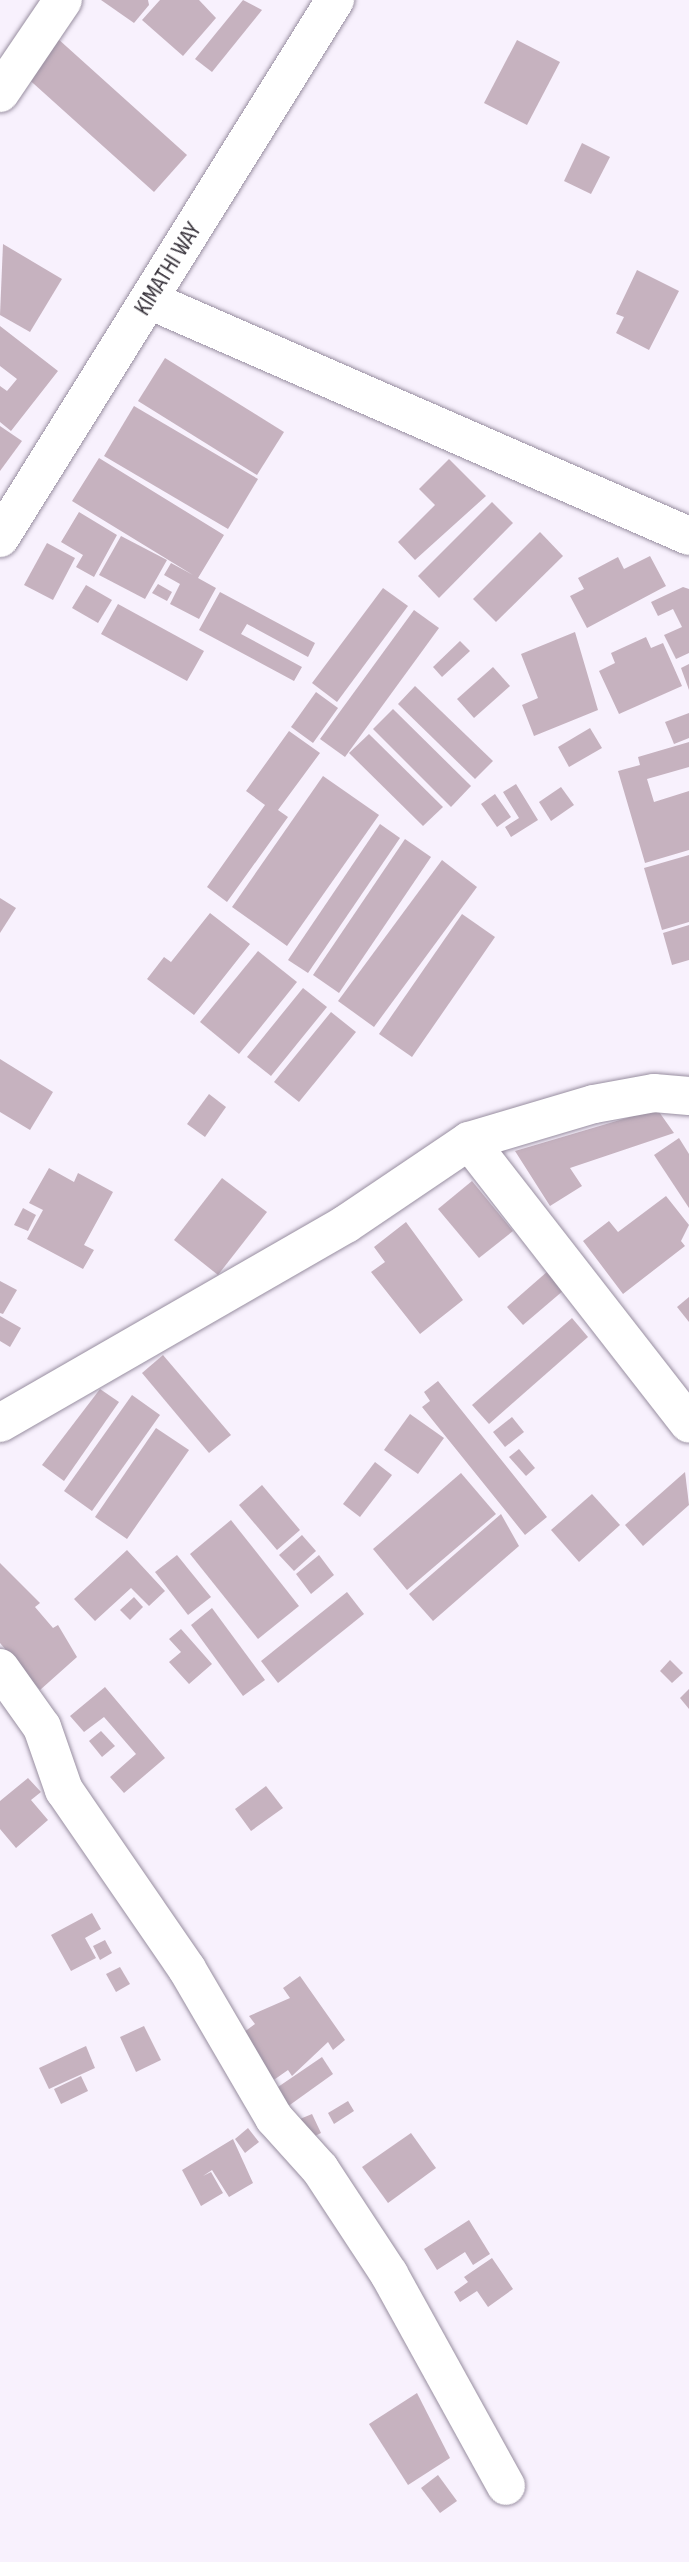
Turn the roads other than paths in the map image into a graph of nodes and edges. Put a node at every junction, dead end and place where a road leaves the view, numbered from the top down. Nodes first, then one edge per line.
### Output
1 (64, 0) edge
2 (335, 0) edge
3 (0, 93) edge
4 (149, 300) junction
5 (689, 536) edge
6 (0, 538) edge
7 (689, 1096) edge
8 (469, 1141) junction
9 (0, 1423) edge
10 (689, 1424) edge
11 (0, 1668) edge
12 (506, 2486) dead end

1 - 3 street
2 - 4 street, KIMATHI WAY
4 - 5 street
4 - 6 street, KIMATHI WAY
7 - 8 street
8 - 9 street
8 - 10 street
11 - 12 street

